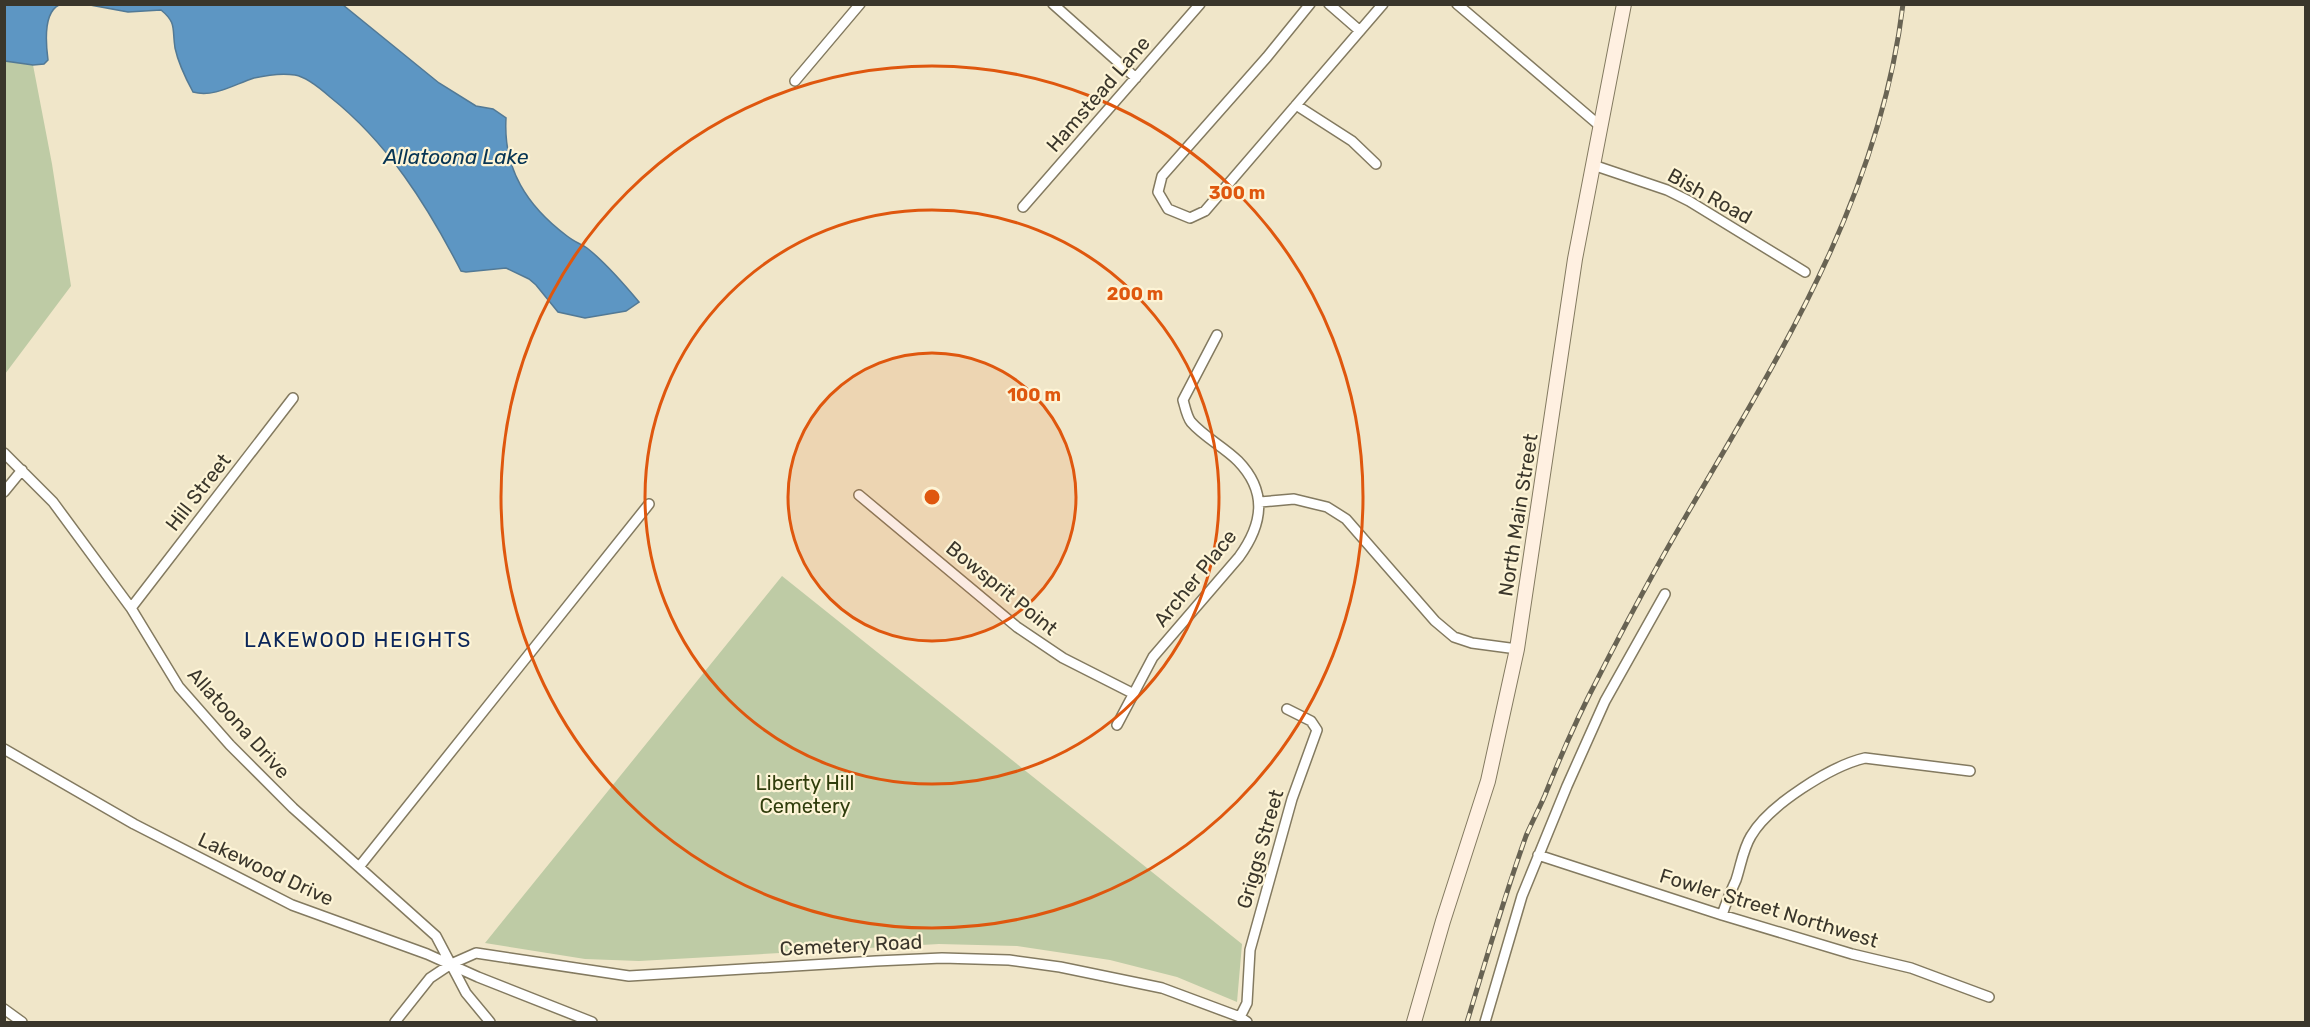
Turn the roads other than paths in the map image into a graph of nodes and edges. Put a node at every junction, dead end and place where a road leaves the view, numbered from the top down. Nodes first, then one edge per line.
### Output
1 (860, 4) edge
2 (1053, 4) edge
3 (1200, 4) edge
4 (1310, 4) edge
5 (1329, 4) edge
6 (1383, 4) edge
7 (1457, 4) edge
8 (1624, 4) edge
9 (1360, 31) junction
10 (1136, 78) junction
11 (795, 81) dead end
12 (1296, 105) junction
13 (1599, 126) junction
14 (1376, 164) dead end
15 (1593, 165) junction
16 (1023, 207) dead end
17 (1805, 272) dead end
18 (1217, 335) dead end
19 (293, 398) dead end
20 (4, 453) edge
21 (22, 470) junction
22 (4, 492) edge
23 (859, 495) dead end
24 (1260, 502) junction
25 (649, 504) dead end
26 (1665, 594) dead end
27 (131, 608) junction
28 (1517, 649) junction
29 (1134, 694) junction
30 (1287, 709) dead end
31 (1117, 725) dead end
32 (8, 751) edge
33 (4, 762) edge
34 (1970, 771) dead end
35 (1538, 855) junction
36 (359, 867) junction
37 (1722, 915) junction
38 (451, 964) junction
39 (1989, 998) dead end
40 (4, 1009) edge
41 (1243, 1020) edge
42 (22, 1023) edge
43 (395, 1023) edge
44 (490, 1023) edge
45 (592, 1023) edge
46 (1414, 1023) edge
47 (1485, 1023) edge

1 - 11 street
2 - 10 street
3 - 10 street, Hamstead Lane
4 - 12 street
5 - 9 street
6 - 9 street
7 - 13 street
8 - 13 main road, North Main Street
9 - 12 street
10 - 16 street, Hamstead Lane
12 - 14 street
13 - 15 main road, North Main Street
15 - 17 street, Bish Road
15 - 28 main road, North Main Street
18 - 24 street
19 - 27 street, Hill Street
20 - 21 street, Allatoona Drive
21 - 22 street
21 - 27 street, Allatoona Drive
23 - 29 street, Bowsprit Point
24 - 28 street
24 - 29 street, Archer Place
25 - 36 street
26 - 35 street
27 - 36 street, Allatoona Drive
28 - 46 main road, North Main Street
29 - 31 street, Archer Place
30 - 41 street, Griggs Street
32 - 33 street
32 - 38 street, Lakewood Drive
34 - 37 street
35 - 37 street, Fowler Street Northwest
35 - 47 street
36 - 38 street, Allatoona Drive
37 - 39 street, Fowler Street Northwest
38 - 41 street, Cemetery Road
38 - 43 street, Cemetery Road
38 - 44 street, Allatoona Drive
38 - 45 street, Lakewood Drive
40 - 42 street

